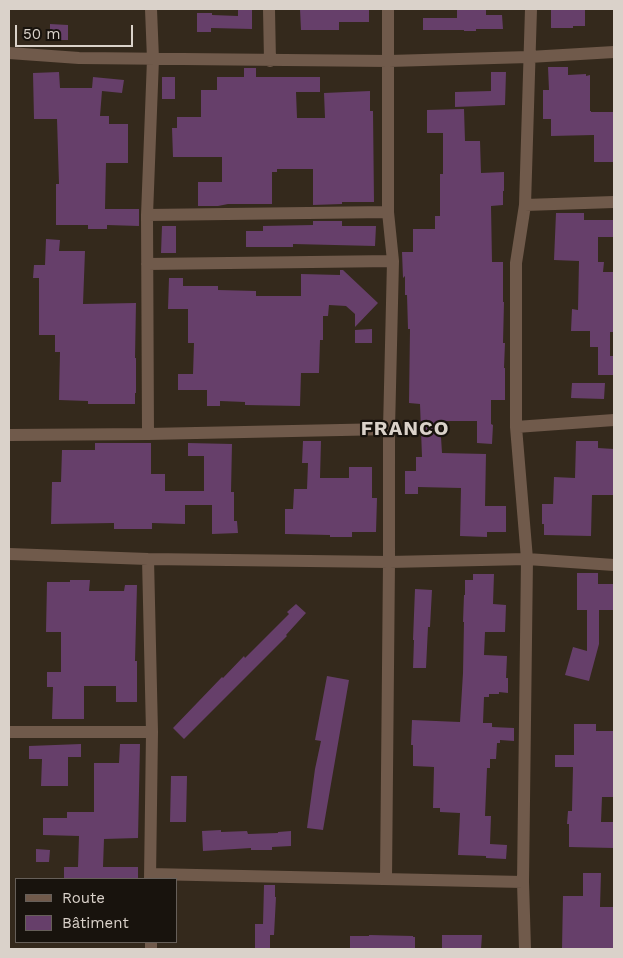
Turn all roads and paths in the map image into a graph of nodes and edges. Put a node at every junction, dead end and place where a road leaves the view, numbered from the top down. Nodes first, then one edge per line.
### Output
1 (151, 9) edge
2 (269, 9) edge
3 (388, 9) edge
4 (531, 9) edge
5 (614, 52) edge
6 (9, 53) edge
7 (530, 57) junction
8 (153, 59) junction
9 (270, 61) junction
10 (389, 61) junction
11 (614, 202) edge
12 (525, 206) junction
13 (388, 212) junction
14 (147, 215) junction
15 (394, 261) junction
16 (147, 264) junction
17 (614, 420) edge
18 (516, 427) junction
19 (389, 429) junction
20 (148, 434) junction
21 (9, 435) edge
22 (9, 554) edge
23 (148, 559) junction
24 (527, 559) junction
25 (390, 562) junction
26 (614, 565) edge
27 (9, 732) edge
28 (152, 732) junction
29 (150, 877) edge
30 (386, 879) junction
31 (523, 882) junction
32 (525, 949) edge

1 - 8 street
2 - 9 street
3 - 10 street
4 - 7 street
5 - 7 street
6 - 8 street
7 - 10 street
7 - 12 street
8 - 9 street
8 - 14 street
9 - 10 street
10 - 13 street
11 - 12 street
12 - 18 street
13 - 14 street
13 - 15 street
14 - 16 street
15 - 16 street
15 - 19 street
16 - 20 street
17 - 18 street
18 - 24 street
19 - 20 street
19 - 25 street
20 - 21 street
22 - 23 street
23 - 25 street
23 - 28 street
24 - 25 street
24 - 26 street
24 - 31 street
25 - 30 street
27 - 28 street
28 - 29 street
29 - 30 street
30 - 31 street
31 - 32 street

